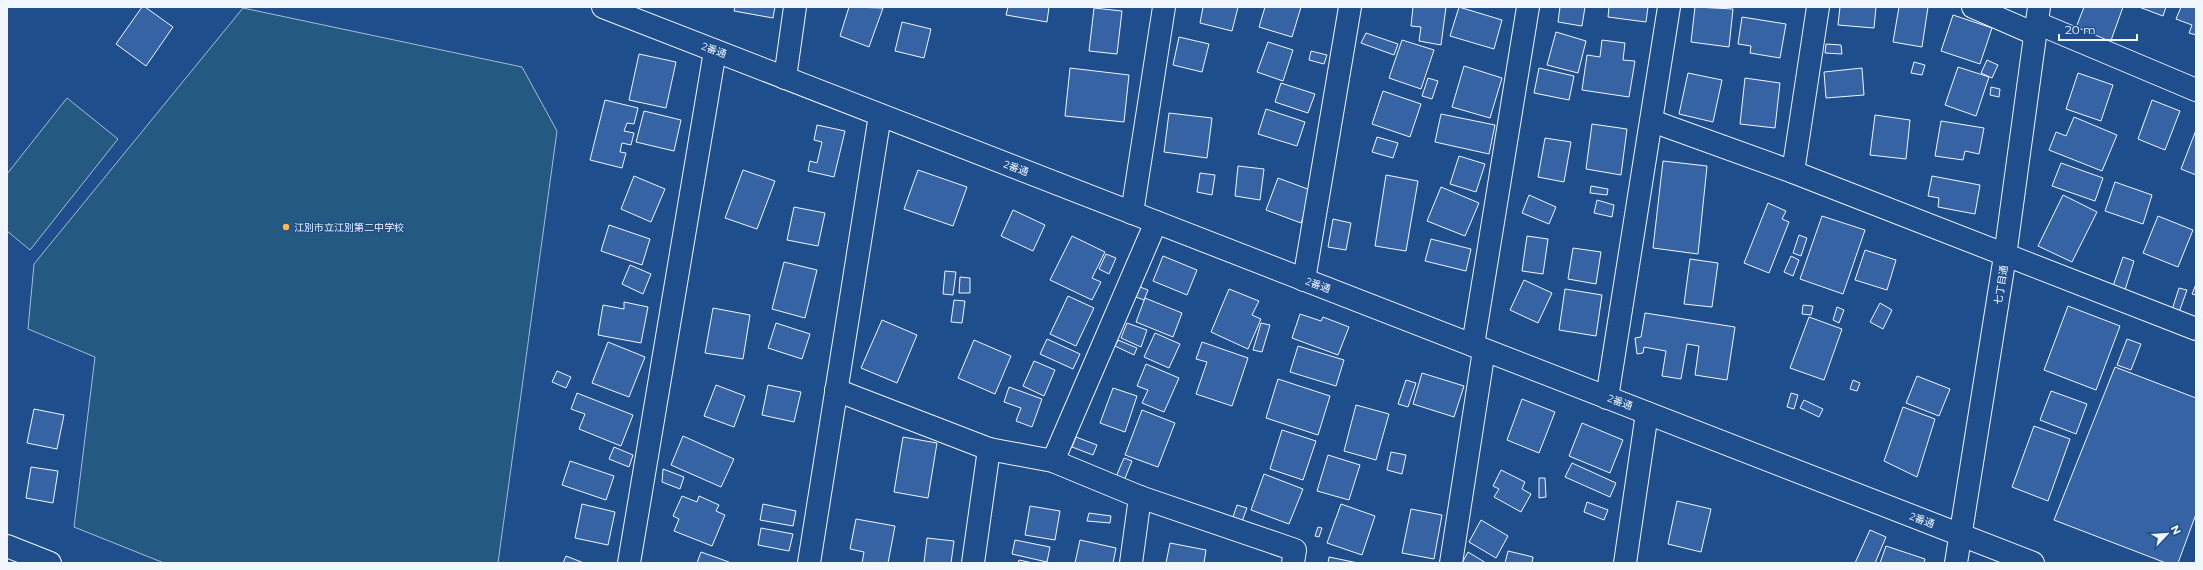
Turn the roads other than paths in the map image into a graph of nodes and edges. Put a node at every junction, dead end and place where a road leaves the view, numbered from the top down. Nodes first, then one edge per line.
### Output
1 (603, 7) edge
2 (795, 7) edge
3 (1164, 7) edge
4 (1350, 7) edge
5 (1528, 7) edge
6 (1669, 7) edge
7 (1818, 7) edge
8 (1973, 7) edge
9 (2037, 21) edge
10 (715, 51) junction
11 (785, 78) junction
12 (2196, 90) edge
13 (880, 115) junction
14 (1652, 121) junction
15 (1793, 172) junction
16 (1132, 213) junction
17 (1156, 222) junction
18 (2005, 256) junction
19 (1304, 280) junction
20 (2196, 330) edge
21 (1478, 347) junction
22 (836, 390) junction
23 (1607, 398) junction
24 (1647, 413) junction
25 (989, 449) junction
26 (1053, 461) junction
27 (1140, 497) junction
28 (1961, 535) junction
29 (7, 546) edge
30 (50, 563) edge
31 (629, 563) edge
32 (809, 563) edge
33 (973, 563) edge
34 (1131, 563) edge
35 (1293, 563) edge
36 (1451, 563) edge
37 (1625, 563) edge
38 (1956, 563) edge
39 (2033, 563) edge

1 - 10 street, 2番通
2 - 11 street
3 - 16 street
4 - 19 street
5 - 21 street
6 - 14 street
7 - 15 street
8 - 9 street
9 - 12 street
9 - 18 street, 七丁目通
10 - 11 street, 2番通
10 - 31 street
11 - 13 street, 2番通
13 - 16 street, 2番通
13 - 22 street
14 - 15 street
14 - 23 street
15 - 18 street
16 - 17 street, 2番通
17 - 19 street, 2番通
17 - 26 street
18 - 20 street
18 - 28 street, 七丁目通
19 - 21 street, 2番通
21 - 23 street, 2番通
21 - 36 street
22 - 25 street
22 - 32 street
23 - 24 street, 2番通
24 - 28 street, 2番通
24 - 37 street
25 - 26 street
25 - 33 street
26 - 27 street
27 - 34 street
27 - 35 street
28 - 38 street, 七丁目通
28 - 39 street, 2番通
29 - 30 street

